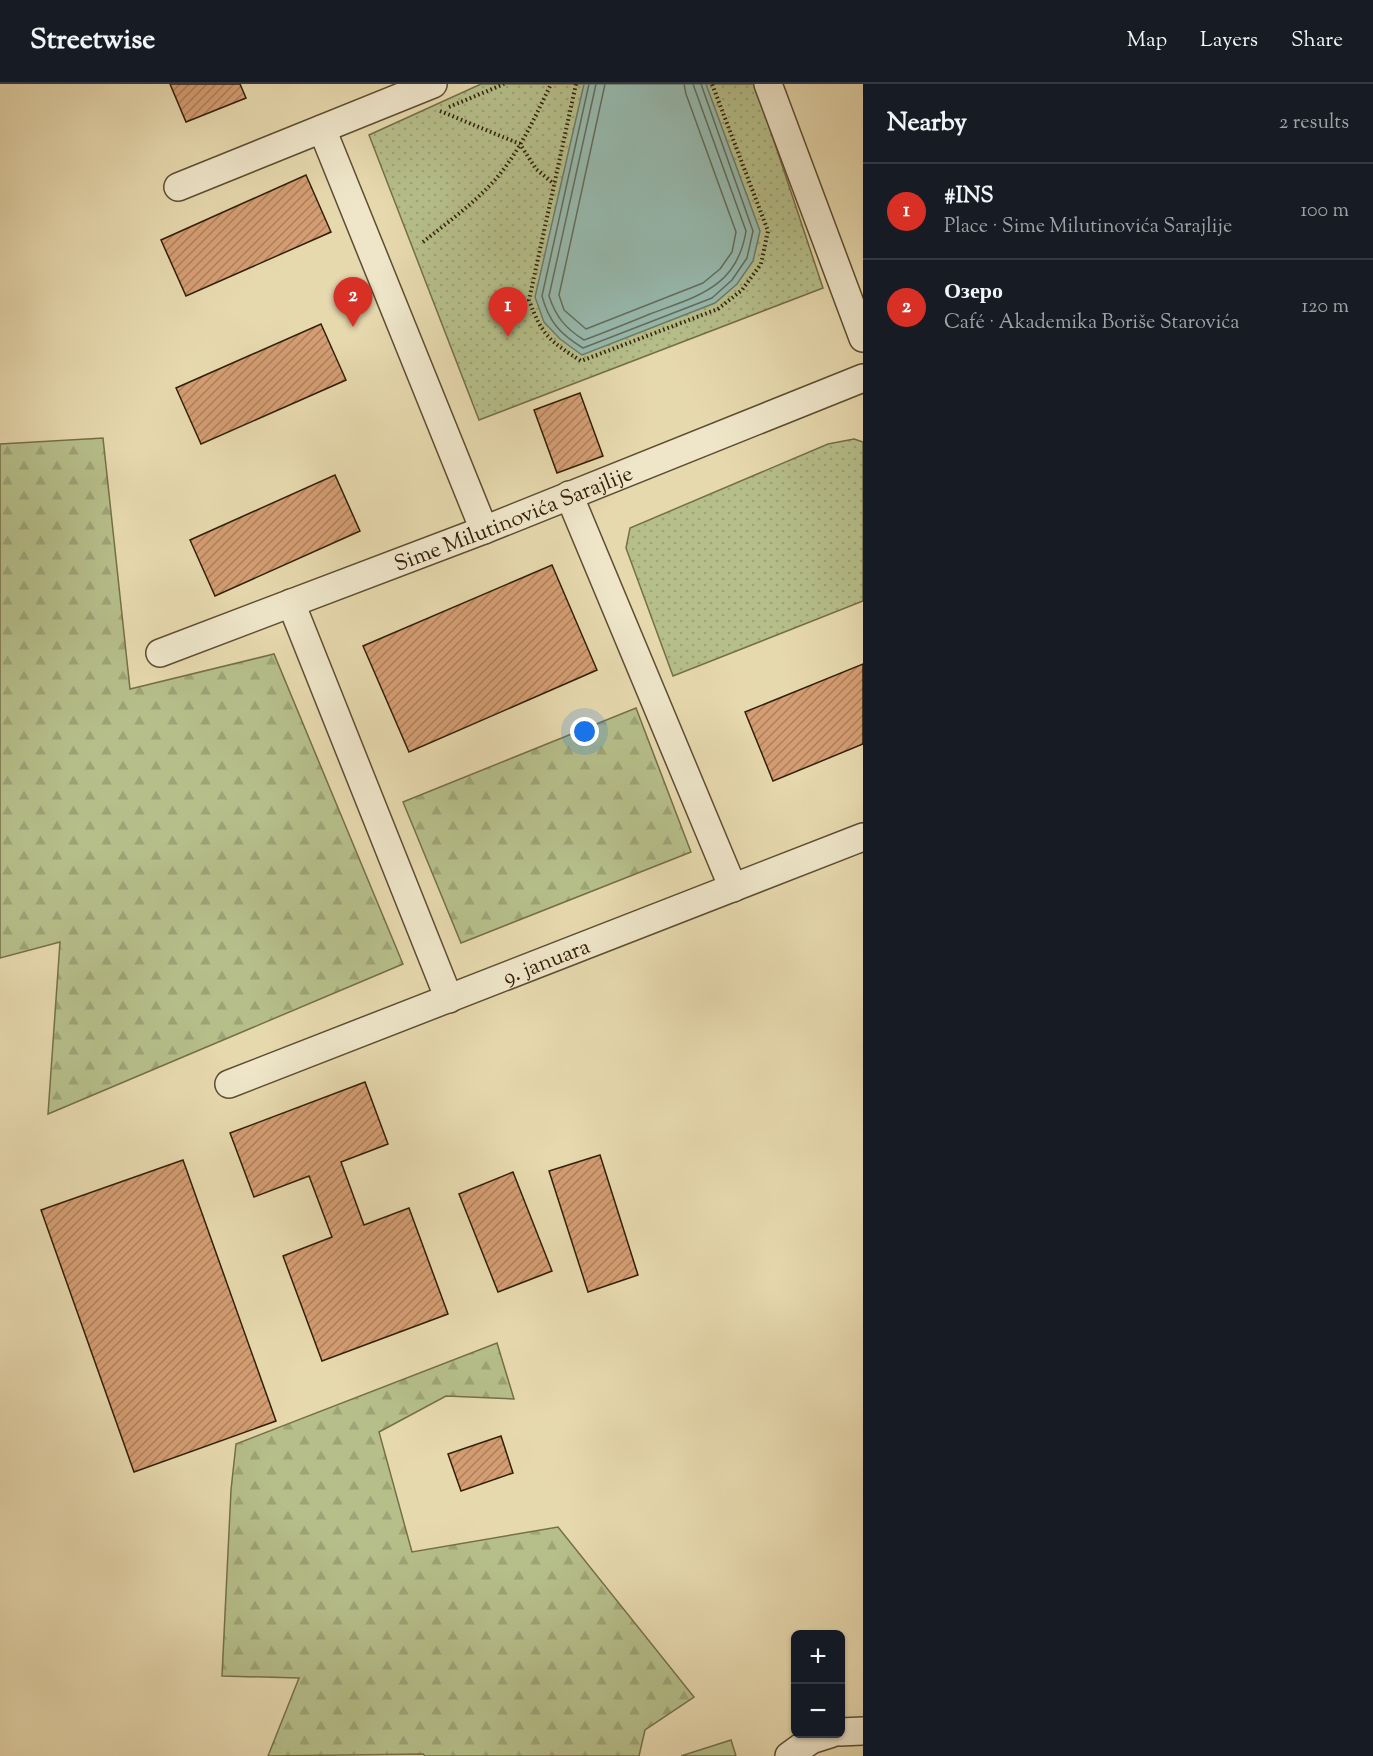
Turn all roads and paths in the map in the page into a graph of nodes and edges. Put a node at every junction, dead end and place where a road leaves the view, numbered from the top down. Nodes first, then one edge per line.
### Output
1 (433, 84) edge
2 (551, 84) edge
3 (576, 84) edge
4 (712, 84) edge
5 (768, 84) edge
6 (440, 111) dead end
7 (322, 129) junction
8 (520, 144) junction
9 (554, 184) junction
10 (178, 187) dead end
11 (423, 242) dead end
12 (863, 338) edge
13 (863, 378) edge
14 (569, 495) junction
15 (484, 530) junction
16 (291, 603) junction
17 (160, 653) dead end
18 (863, 837) edge
19 (733, 888) junction
20 (448, 999) junction
21 (229, 1084) dead end
22 (863, 1731) edge
23 (845, 1732) edge
24 (817, 1738) edge
25 (789, 1756) edge

1 - 7 street
2 - 8 path
3 - 9 path
4 - 9 path
5 - 12 street
6 - 8 path
7 - 10 street
7 - 15 street
8 - 9 path
8 - 11 path
13 - 14 street, Sime Milutinovića Sarajlije
14 - 15 street, Sime Milutinovića Sarajlije
14 - 19 street
15 - 16 street, Sime Milutinovića Sarajlije
16 - 17 street, Sime Milutinovića Sarajlije
16 - 20 street
18 - 19 street, 9. januara
19 - 20 street, 9. januara
20 - 21 street, 9. januara
22 - 23 street
24 - 25 street

